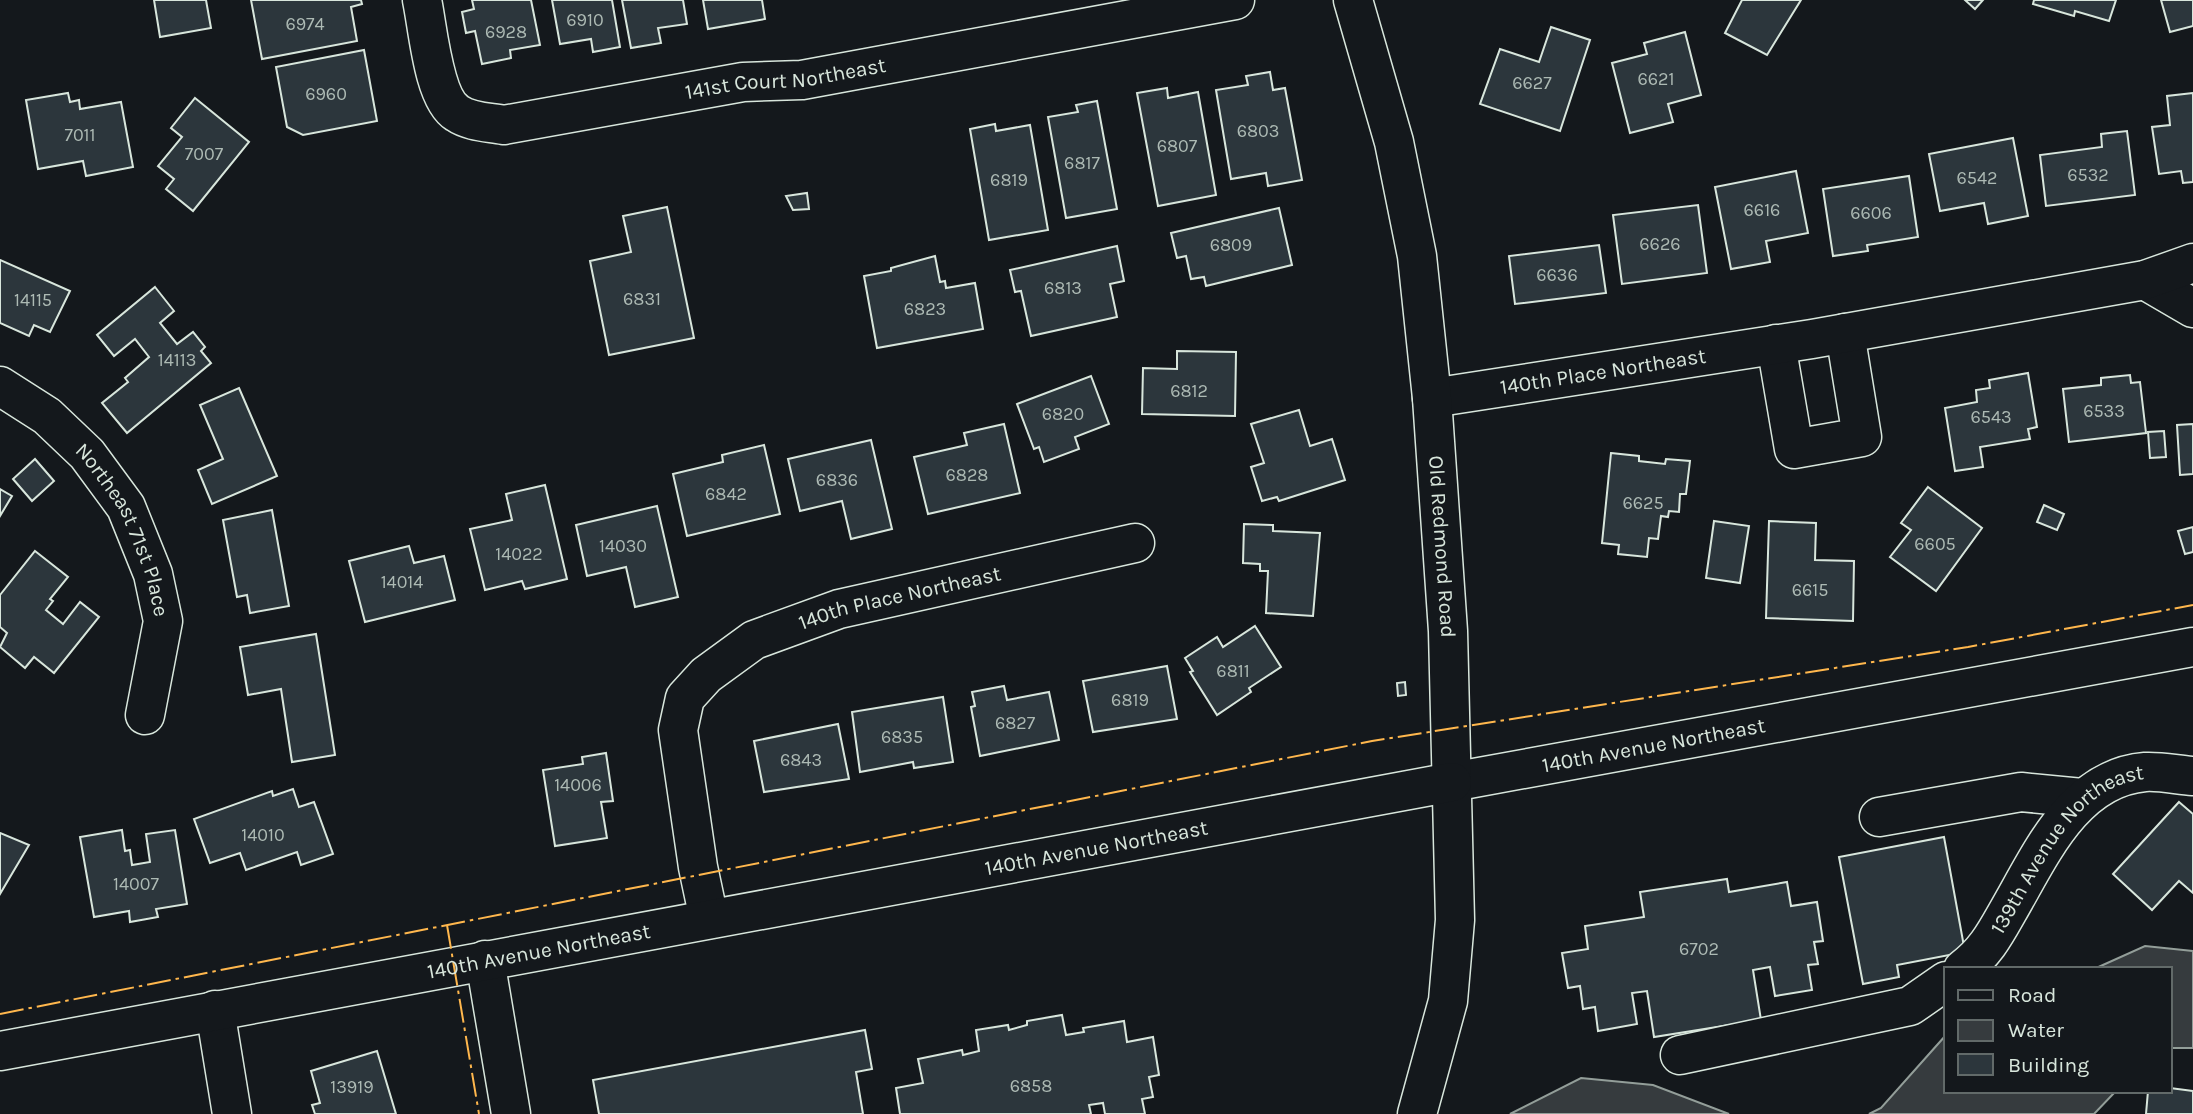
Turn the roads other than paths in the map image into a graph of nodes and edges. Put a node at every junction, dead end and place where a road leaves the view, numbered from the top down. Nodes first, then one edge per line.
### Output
1 (422, 0) edge
2 (1235, 0) edge
3 (1353, 0) edge
4 (2193, 263) edge
5 (2145, 280) junction
6 (2193, 308) edge
7 (1845, 333) junction
8 (1776, 344) junction
9 (0, 386) edge
10 (1432, 398) junction
11 (1135, 542) dead end
12 (2193, 647) edge
13 (145, 715) dead end
14 (2193, 776) edge
15 (1452, 782) junction
16 (2082, 798) junction
17 (1879, 817) dead end
18 (709, 919) junction
19 (485, 960) junction
20 (1966, 967) edge
21 (1944, 982) edge
22 (215, 1010) junction
23 (0, 1051) edge
24 (1680, 1055) dead end
25 (1414, 1109) edge
26 (232, 1114) edge
27 (511, 1114) edge

1 - 2 street, 141st Court Northeast
3 - 10 street, Old Redmond Road
4 - 5 street, 140th Place Northeast
5 - 6 street
5 - 7 street, 140th Place Northeast
7 - 8 street, 140th Place Northeast
7 - 8 street
8 - 10 street, 140th Place Northeast
9 - 13 street, Northeast 71st Place
10 - 15 street, Old Redmond Road
11 - 18 street, 140th Place Northeast
12 - 15 street, 140th Avenue Northeast
14 - 16 street, 139th Avenue Northeast
15 - 18 street, 140th Avenue Northeast
15 - 25 street, Old Redmond Road
16 - 17 street
16 - 20 street, 139th Avenue Northeast
18 - 19 street, 140th Avenue Northeast
19 - 22 street, 140th Avenue Northeast
19 - 27 street
21 - 24 street
22 - 23 street, 140th Avenue Northeast
22 - 26 street

